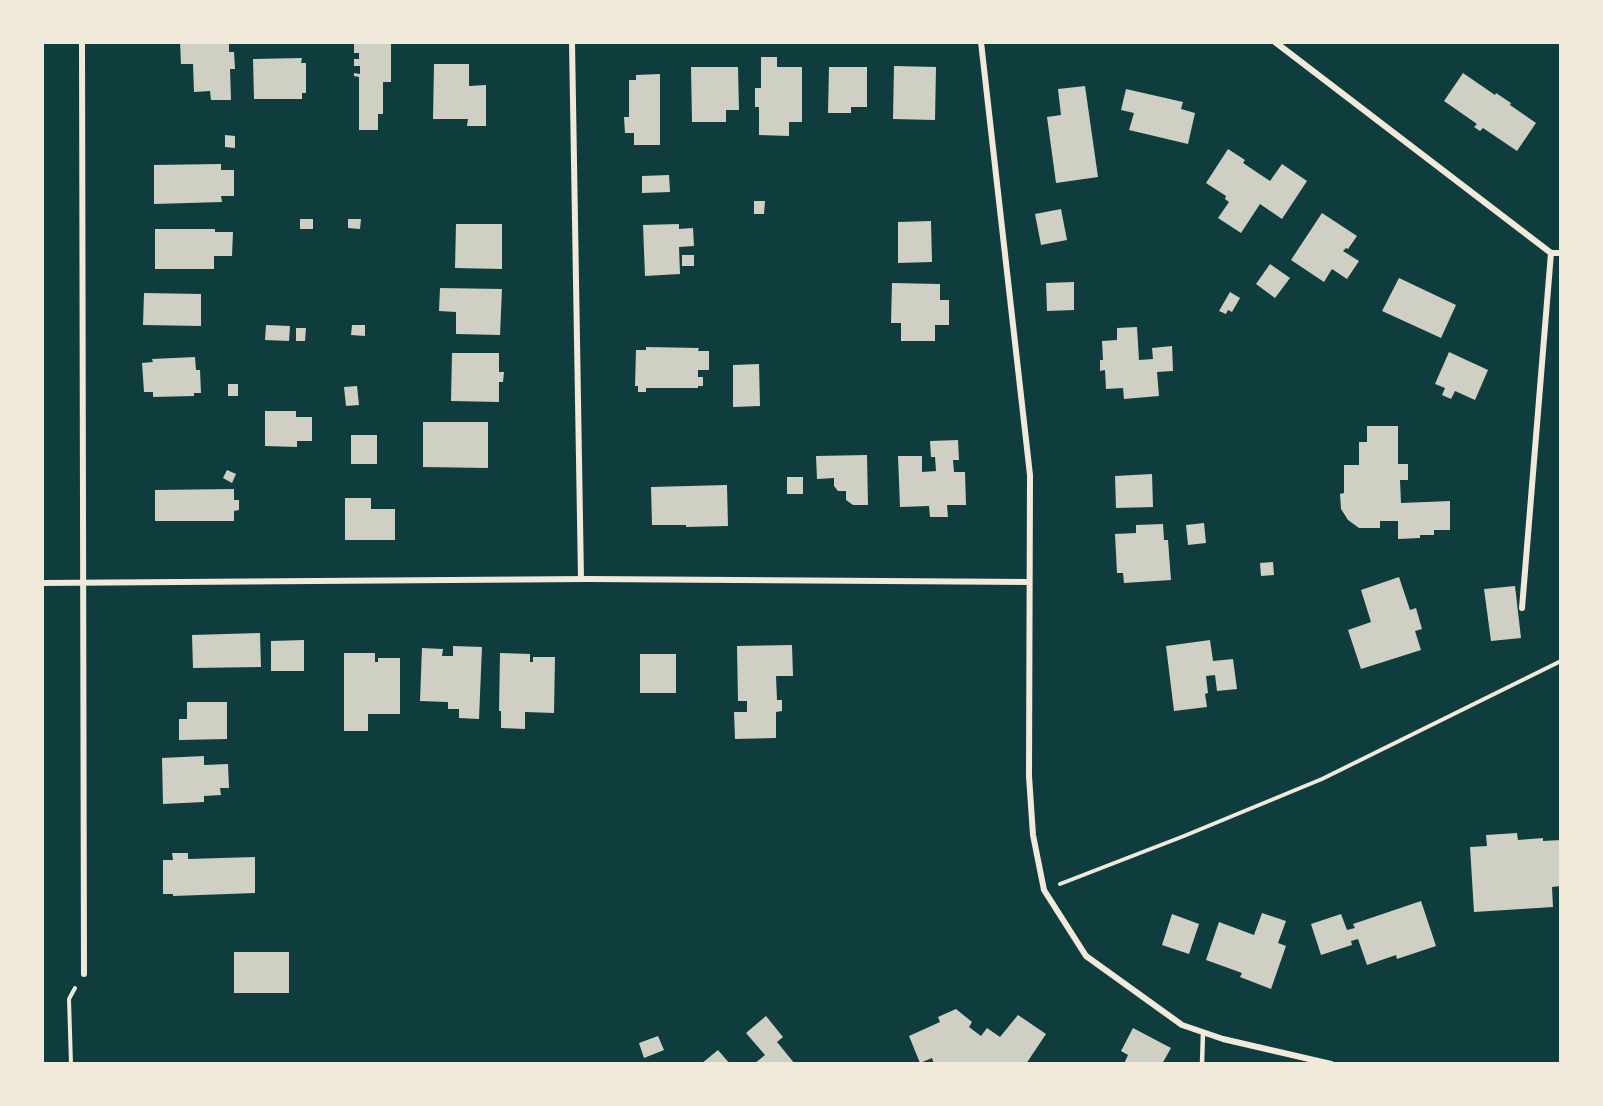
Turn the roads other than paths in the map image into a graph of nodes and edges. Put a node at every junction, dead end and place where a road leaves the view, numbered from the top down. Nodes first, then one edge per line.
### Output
1 (82, 42) edge
2 (572, 42) edge
3 (981, 42) edge
4 (1275, 42) edge
5 (1551, 253) junction
6 (1561, 253) edge
7 (581, 579) junction
8 (1029, 582) junction
9 (42, 583) edge
10 (83, 583) junction
11 (1522, 608) dead end
12 (84, 974) road end
13 (1203, 1032) junction
14 (1202, 1064) edge
15 (1331, 1064) edge

1 - 10 street
2 - 7 street
3 - 8 street
4 - 5 street
5 - 6 street
5 - 11 street
7 - 8 street
7 - 10 street
8 - 13 street
9 - 10 street
10 - 12 street
13 - 14 lane
13 - 15 street

